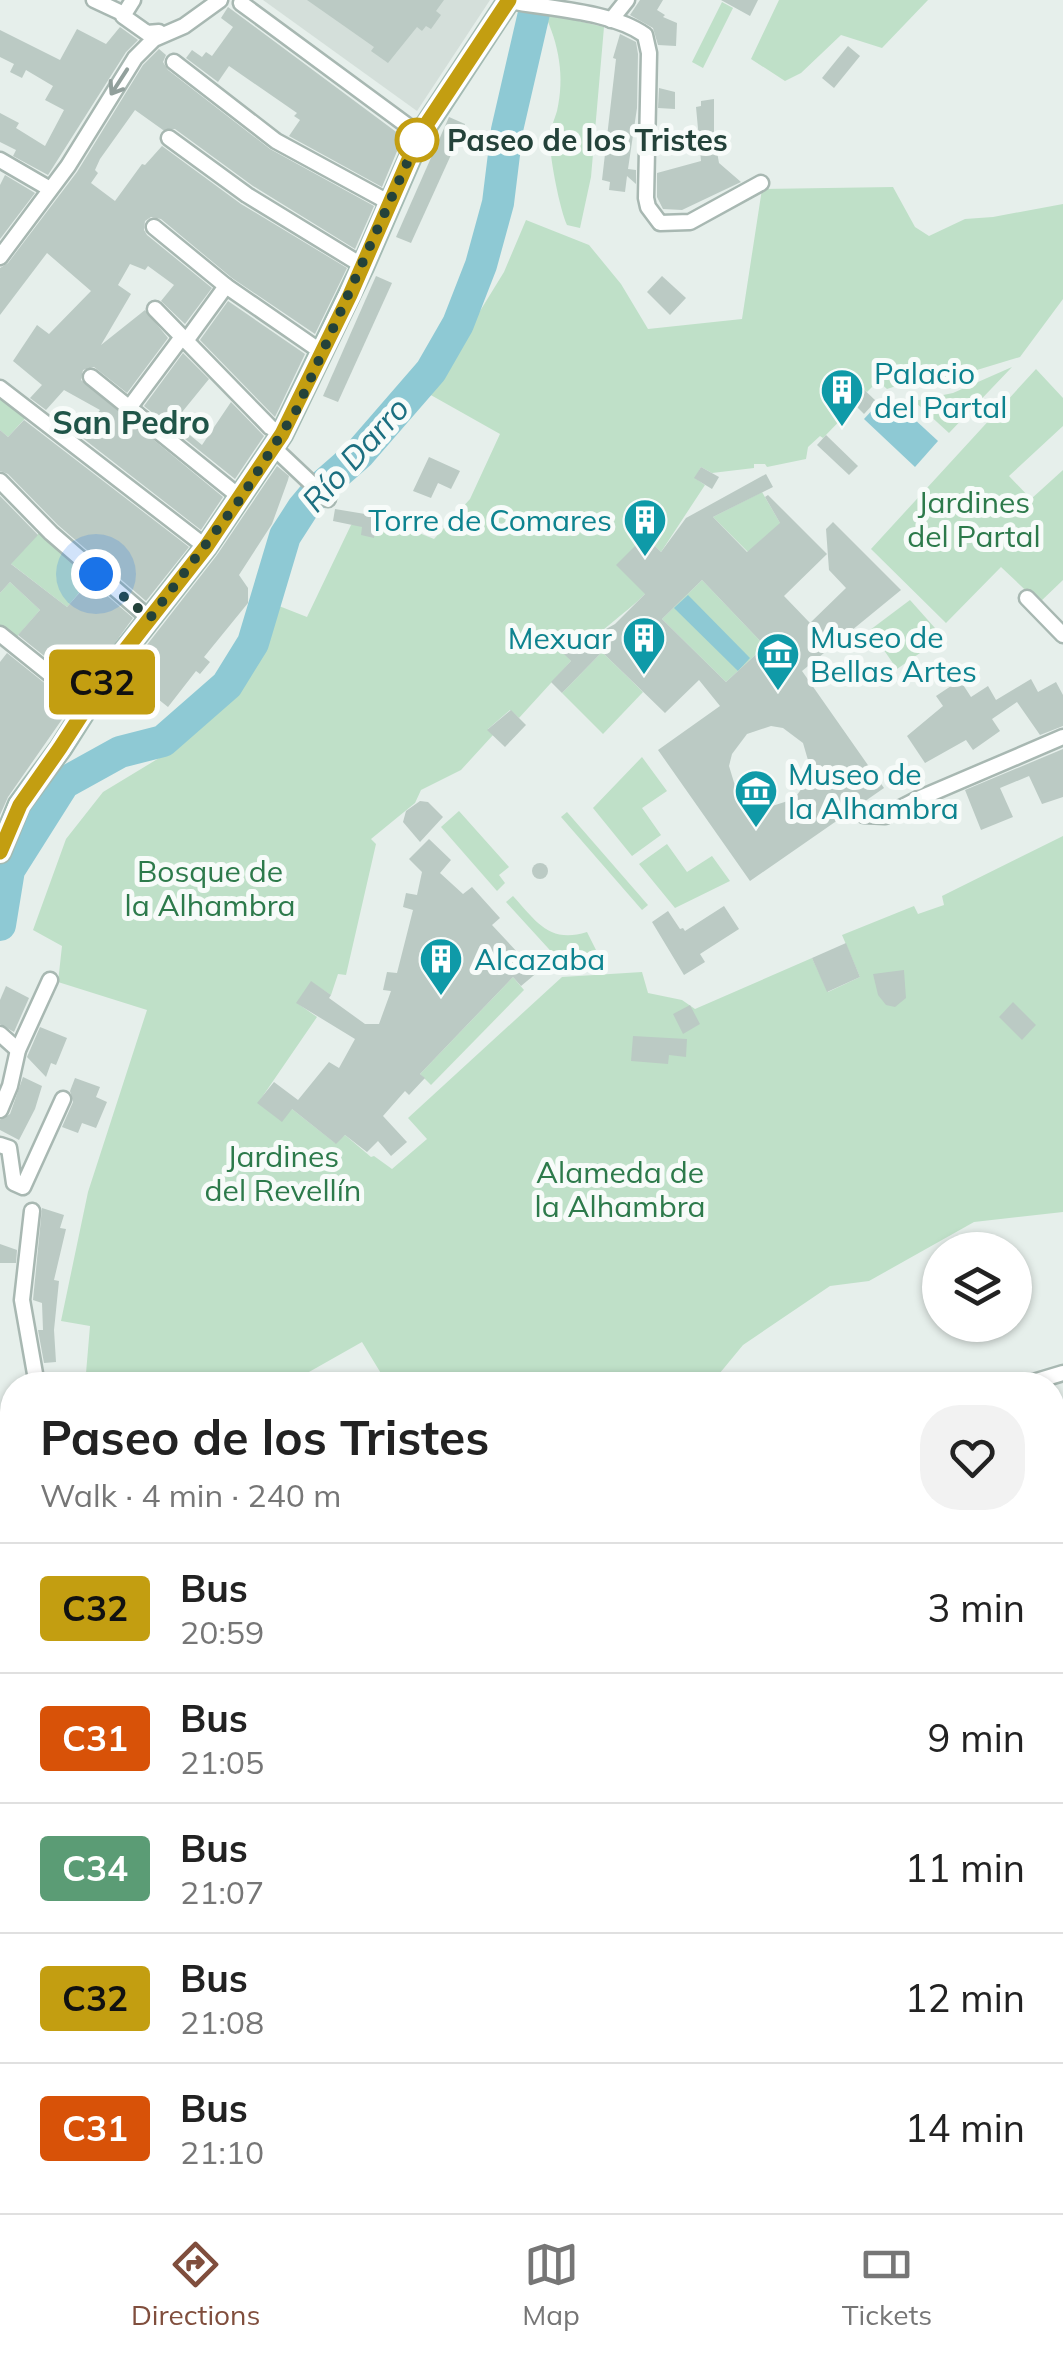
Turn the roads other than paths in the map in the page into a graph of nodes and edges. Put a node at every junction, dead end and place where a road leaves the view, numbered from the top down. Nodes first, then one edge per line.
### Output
1 (94, 0) edge
2 (133, 0) edge
3 (208, 0) edge
4 (220, 0) edge
5 (626, 0) edge
6 (514, 1) edge
7 (241, 3) dead end
8 (124, 14) junction
9 (612, 20) junction
10 (174, 62) dead end
11 (420, 134) junction
12 (169, 138) dead end
13 (0, 160) edge
14 (760, 183) dead end
15 (50, 189) junction
16 (390, 203) junction
17 (154, 228) dead end
18 (0, 257) edge
19 (363, 266) junction
20 (226, 286) junction
21 (155, 309) dead end
22 (182, 337) junction
23 (322, 353) junction
24 (91, 377) dead end
25 (0, 388) edge
26 (128, 408) junction
27 (278, 441) junction
28 (0, 481) edge
29 (241, 498) junction
30 (328, 499) dead end
31 (206, 547) junction
32 (1028, 598) dead end
33 (150, 618) junction
34 (0, 634) edge
35 (1063, 635) edge
36 (88, 704) junction
37 (1063, 737) edge
38 (864, 815) dead end
39 (1, 844) edge
40 (50, 980) dead end
41 (0, 1034) edge
42 (18, 1050) junction
43 (63, 1099) dead end
44 (0, 1110) edge
45 (0, 1145) edge
46 (32, 1210) dead end
47 (36, 1372) edge

1 - 8 street
2 - 8 street
3 - 8 street
4 -> 15 street
5 - 9 street
6 - 9 street
6 - 11 street
7 - 11 street
9 - 14 street
10 - 16 street
11 - 16 street
12 - 19 street
13 - 15 street
15 - 18 street
16 - 19 street
17 - 20 street
19 - 23 street
20 - 22 street
20 - 23 street
21 - 22 street
22 - 26 street
22 - 27 street
23 - 27 street
24 - 26 street
25 - 31 street
26 - 29 street
27 - 29 street
27 - 30 street
28 - 33 street
29 - 31 street
31 - 33 street
32 - 35 street
33 - 36 street
34 - 36 street
36 - 39 street
37 - 38 street
40 - 42 street
41 - 42 street
42 - 44 street
43 - 45 street
46 - 47 street

